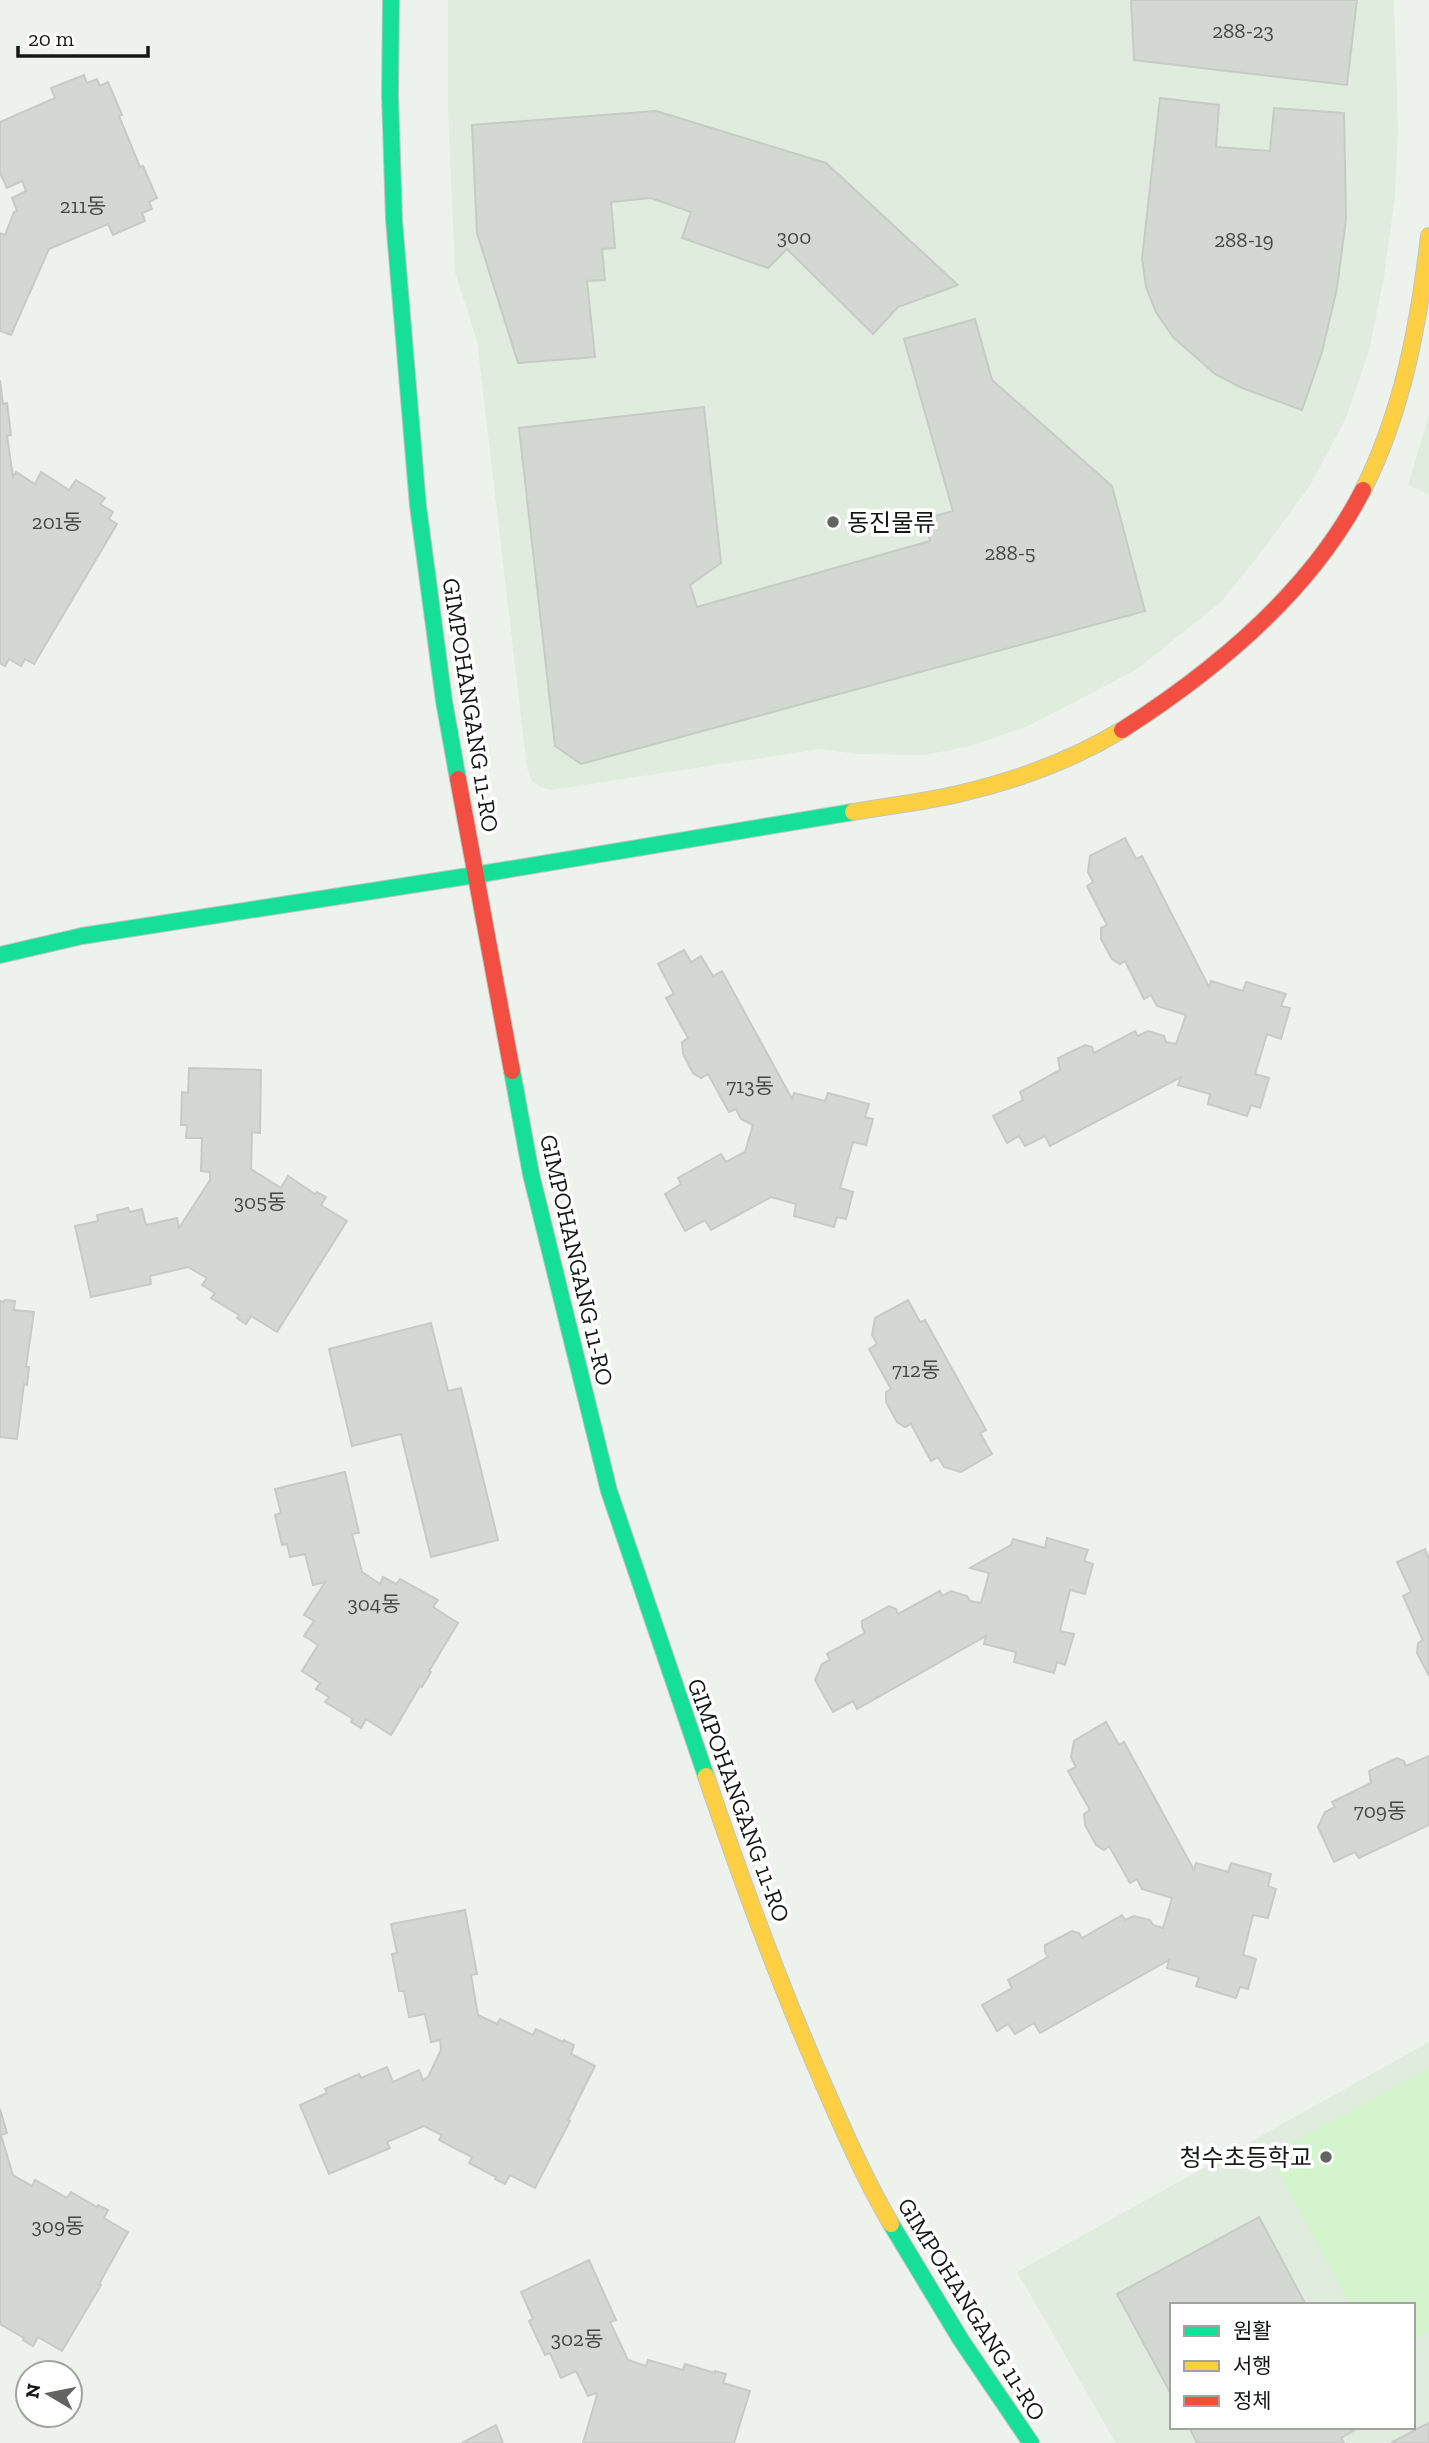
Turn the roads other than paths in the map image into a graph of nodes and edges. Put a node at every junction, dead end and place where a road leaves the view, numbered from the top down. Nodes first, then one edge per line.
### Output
1 (391, 0) edge
2 (1429, 236) edge
3 (475, 876) junction
4 (0, 955) edge
5 (1031, 2443) edge

1 - 3 street, GIMPOHANGANG 11-RO
2 - 3 street
3 - 4 street
3 - 5 street, GIMPOHANGANG 11-RO

